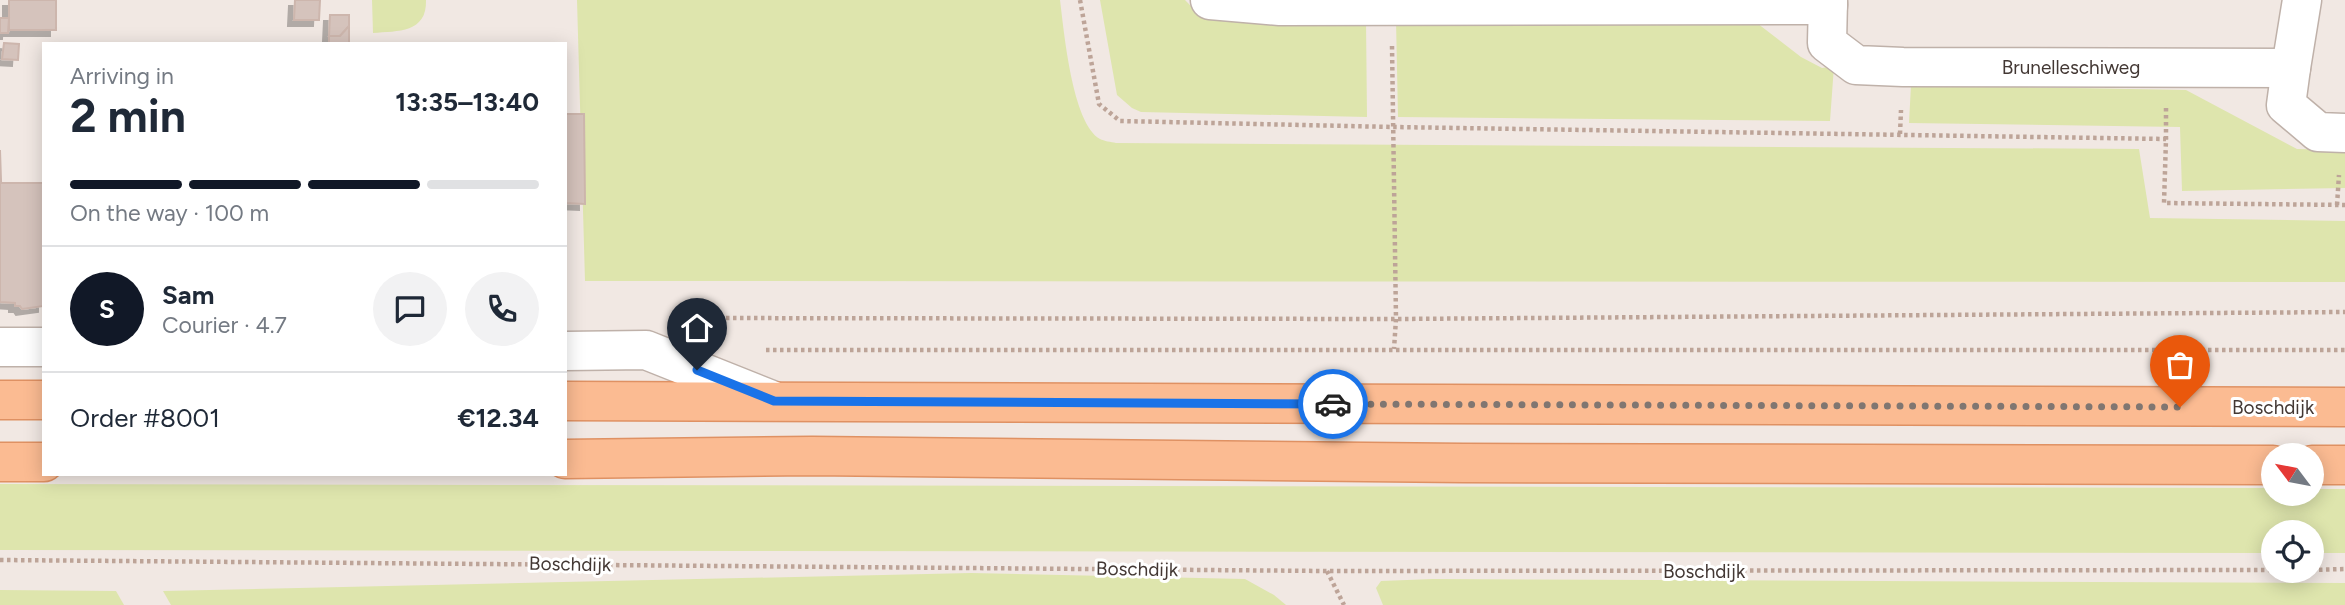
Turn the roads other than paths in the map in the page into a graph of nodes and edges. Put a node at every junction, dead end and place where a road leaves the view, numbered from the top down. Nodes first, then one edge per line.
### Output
1 (1210, 0) edge
2 (2302, 0) edge
3 (1828, 2) edge
4 (2291, 68) junction
5 (2345, 133) edge
6 (0, 347) edge
7 (42, 347) edge
8 (567, 351) edge
9 (0, 400) edge
10 (42, 400) edge
11 (567, 401) edge
12 (774, 401) junction
13 (2345, 407) edge
14 (567, 459) edge
15 (0, 462) edge
16 (42, 462) edge
17 (2261, 465) edge
18 (2324, 465) edge
19 (2345, 465) edge

1 - 3 street
2 - 4 street
3 - 4 street, Brunelleschiweg
4 - 5 street
6 - 7 street
8 - 12 street, Boschdijk
9 - 10 main road
11 - 12 main road, Boschdijk
12 - 13 main road, Boschdijk
14 - 17 main road
15 - 16 main road
18 - 19 main road

